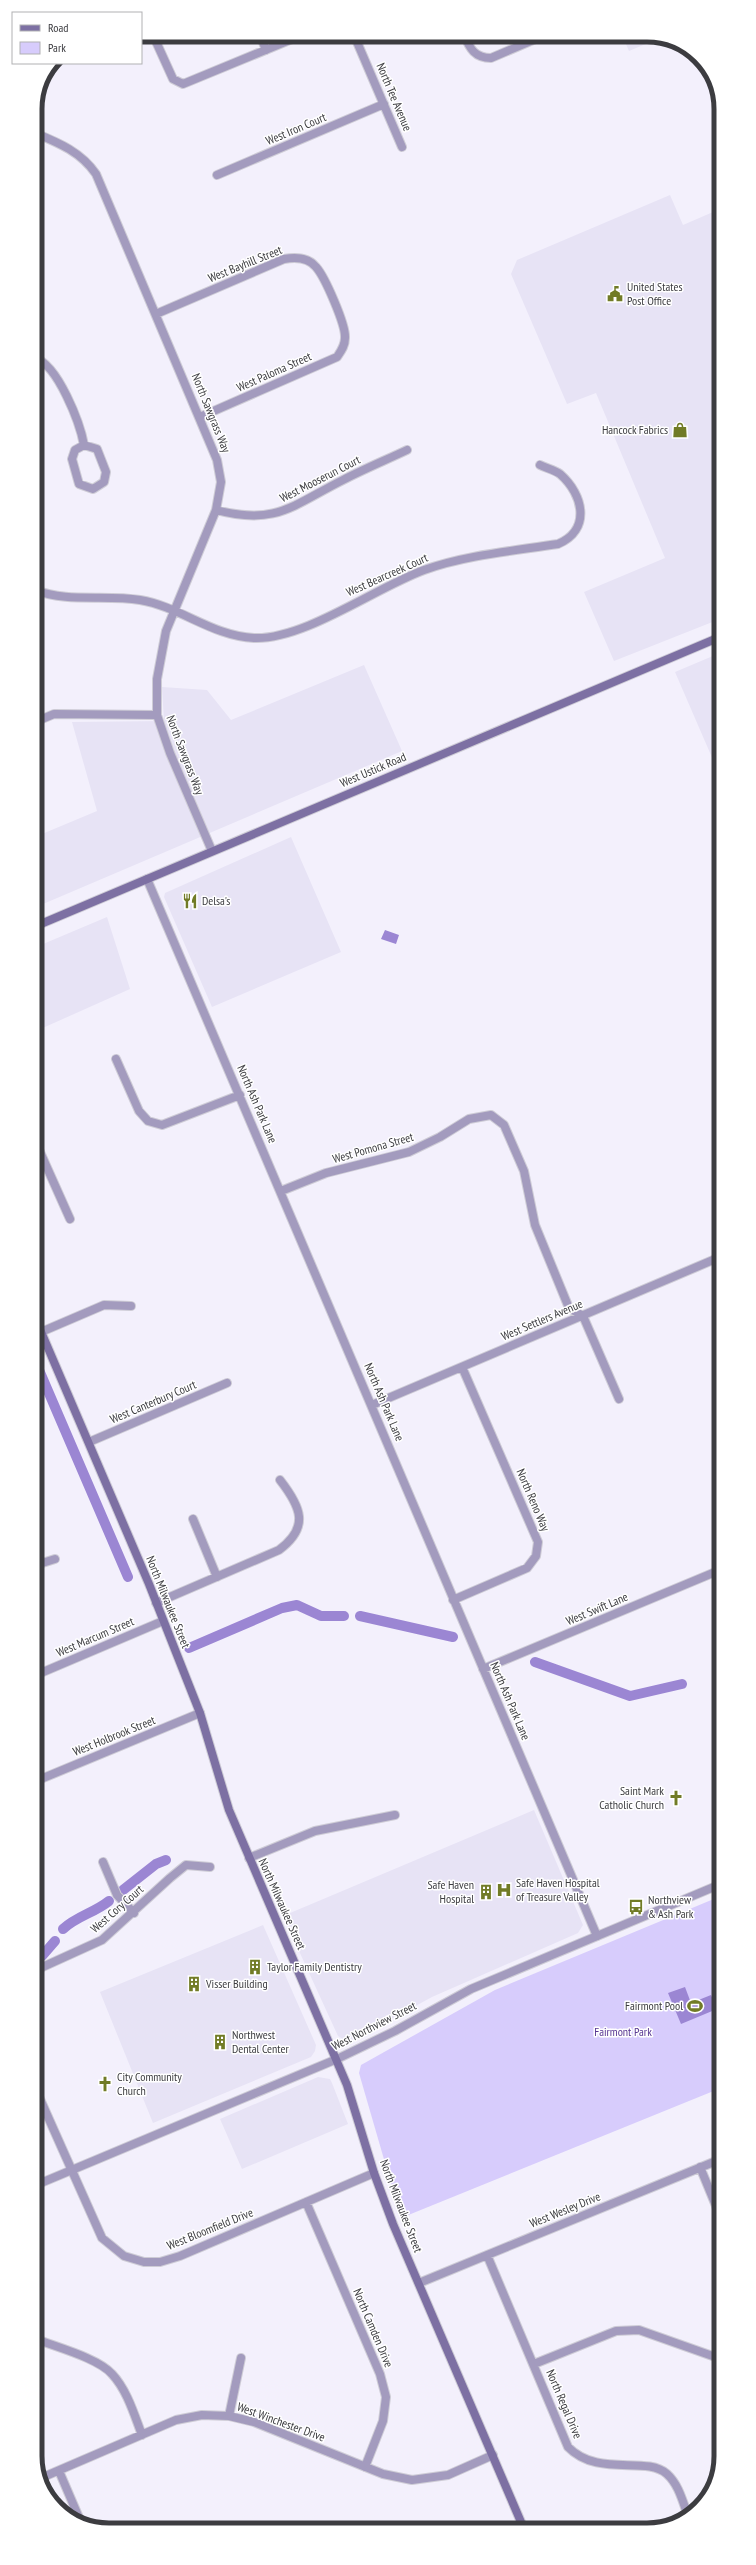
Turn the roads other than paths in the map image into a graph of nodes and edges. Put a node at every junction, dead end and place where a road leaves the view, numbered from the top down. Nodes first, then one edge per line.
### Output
1 (156, 42) edge
2 (263, 42) edge
3 (285, 42) edge
4 (357, 42) edge
5 (467, 42) edge
6 (529, 42) edge
7 (266, 50) junction
8 (384, 104) junction
9 (42, 136) edge
10 (402, 146) dead end
11 (217, 175) dead end
12 (156, 314) junction
13 (345, 337) joint
14 (42, 363) edge
15 (200, 418) junction
16 (84, 445) junction
17 (407, 450) dead end
18 (540, 466) dead end
19 (216, 510) junction
20 (42, 591) edge
21 (175, 611) junction
22 (714, 640) edge
23 (157, 714) junction
24 (42, 719) edge
25 (212, 851) junction
26 (147, 878) junction
27 (42, 923) edge
28 (116, 1059) dead end
29 (240, 1095) junction
30 (42, 1159) edge
31 (281, 1192) junction
32 (70, 1219) dead end
33 (714, 1260) edge
34 (131, 1306) dead end
35 (583, 1316) junction
36 (42, 1332) edge
37 (42, 1334) edge
38 (462, 1366) junction
39 (227, 1383) dead end
40 (619, 1399) dead end
41 (372, 1405) junction
42 (88, 1442) junction
43 (280, 1480) dead end
44 (193, 1520) dead end
45 (55, 1559) dead end
46 (42, 1563) edge
47 (714, 1573) edge
48 (218, 1577) junction
49 (453, 1600) junction
50 (156, 1603) junction
51 (164, 1621) junction
52 (483, 1669) junction
53 (42, 1672) edge
54 (200, 1713) junction
55 (42, 1779) edge
56 (395, 1815) dead end
57 (248, 1858) junction
58 (103, 1862) dead end
59 (210, 1867) dead end
60 (714, 1887) edge
61 (134, 1913) junction
62 (597, 1936) junction
63 (42, 1967) edge
64 (337, 2059) junction
65 (42, 2104) edge
66 (714, 2161) edge
67 (700, 2167) junction
68 (71, 2171) junction
69 (374, 2173) junction
70 (42, 2183) edge
71 (714, 2201) edge
72 (306, 2202) junction
73 (487, 2255) junction
74 (419, 2283) junction
75 (42, 2340) edge
76 (714, 2357) edge
77 (241, 2358) dead end
78 (534, 2364) junction
79 (229, 2416) junction
80 (142, 2434) junction
81 (493, 2455) junction
82 (364, 2467) junction
83 (59, 2471) junction
84 (45, 2476) edge
85 (686, 2510) edge
86 (78, 2515) edge
87 (521, 2523) edge

1 - 7 street
2 - 7 street
3 - 7 street
4 - 8 street, North Tee Avenue
5 - 6 street
8 - 10 street, North Tee Avenue
8 - 11 street, West Iron Court
9 - 12 street, North Sawgrass Way
12 - 13 street, West Bayhill Street
12 - 15 street, North Sawgrass Way
13 - 15 street, West Paloma Street
14 - 16 street
15 - 19 street, North Sawgrass Way
16 - 16 street
17 - 19 street, West Mooserun Court
18 - 21 street, West Bearcreek Court
19 - 21 street, North Sawgrass Way
20 - 21 street
21 - 23 street, North Sawgrass Way
22 - 25 main road, West Ustick Road
23 - 24 street
23 - 25 street, North Sawgrass Way
25 - 26 main road, West Ustick Road
26 - 27 main road, West Ustick Road
26 - 29 street, North Ash Park Lane
28 - 29 street
29 - 31 street, North Ash Park Lane
30 - 32 street
31 - 35 street, West Pomona Street
31 - 41 street, North Ash Park Lane
33 - 35 street, West Settlers Avenue
34 - 36 street
35 - 38 street, West Settlers Avenue
35 - 40 street
37 - 42 main road, North Milwaukee Street
38 - 41 street, West Settlers Avenue
38 - 49 street, North Reno Way
39 - 42 street, West Canterbury Court
41 - 49 street, North Ash Park Lane
42 - 50 main road, North Milwaukee Street
43 - 48 street
44 - 48 street
45 - 46 street
47 - 52 street, West Swift Lane
48 - 50 street
49 - 52 street, North Ash Park Lane
50 - 51 main road, North Milwaukee Street
51 - 53 street, West Marcum Street
51 - 54 main road, North Milwaukee Street
52 - 62 street, North Ash Park Lane
54 - 55 street, West Holbrook Street
54 - 57 main road, North Milwaukee Street
56 - 57 street
57 - 64 main road, North Milwaukee Street
58 - 61 street
59 - 61 street, West Cory Court
60 - 62 street, West Northview Street
61 - 63 street, West Cory Court
62 - 64 street, West Northview Street
64 - 68 street, West Northview Street
64 - 69 main road, North Milwaukee Street
65 - 68 street, West Bloomfield Drive
66 - 67 street, West Wesley Drive
67 - 71 street
67 - 73 street, West Wesley Drive
68 - 70 street, West Northview Street
68 - 72 street, West Bloomfield Drive
69 - 72 street, West Bloomfield Drive
69 - 74 main road, North Milwaukee Street
72 - 82 street, North Camden Drive
73 - 74 street, West Wesley Drive
73 - 78 street, North Regal Drive
74 - 81 main road, North Milwaukee Street
75 - 80 street
76 - 78 street
77 - 79 street
78 - 85 street, North Regal Drive
79 - 80 street, West Winchester Drive
79 - 82 street, West Winchester Drive
80 - 83 street, West Winchester Drive
81 - 82 street, West Winchester Drive
81 - 87 main road, North Milwaukee Street
83 - 84 street, West Winchester Drive
83 - 86 street

